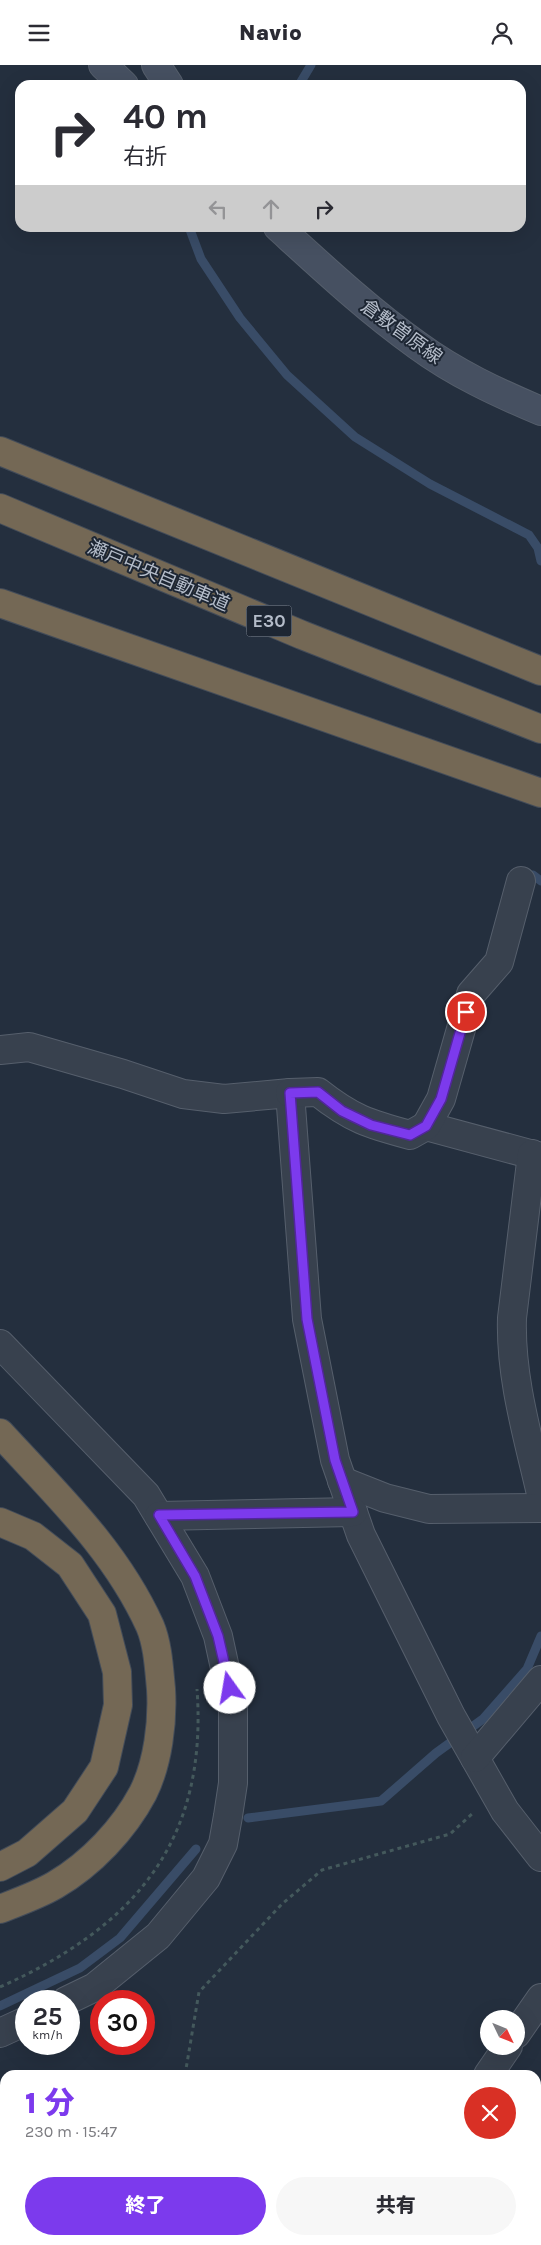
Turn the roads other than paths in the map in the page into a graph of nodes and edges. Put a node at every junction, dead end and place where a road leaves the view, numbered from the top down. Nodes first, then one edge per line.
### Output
1 (102, 65) edge
2 (156, 65) edge
3 (118, 80) edge
4 (166, 80) edge
5 (283, 232) edge
6 (541, 411) edge
7 (0, 451) edge
8 (0, 508) edge
9 (0, 603) edge
10 (541, 671) edge
11 (541, 729) edge
12 (541, 793) edge
13 (521, 881) dead end
14 (0, 1050) edge
15 (290, 1093) junction
16 (426, 1126) junction
17 (536, 1155) edge
18 (0, 1344) edge
19 (0, 1433) edge
20 (342, 1481) junction
21 (541, 1494) edge
22 (541, 1508) edge
23 (353, 1512) junction
24 (159, 1515) junction
25 (0, 1522) edge
26 (541, 1680) edge
27 (473, 1755) junction
28 (541, 1857) edge
29 (0, 1867) edge
30 (0, 1909) edge
31 (80, 1994) edge
32 (541, 1998) edge
33 (525, 2021) edge
34 (15, 2026) edge
35 (0, 2033) edge
36 (502, 2055) edge
37 (491, 2070) edge

1 - 3 street
2 - 4 street
5 - 6 street, 倉敷曽原線
7 - 10 highway
8 - 11 highway, 瀬戸中央自動車道 / E30
9 - 12 highway
13 - 16 street
14 - 15 street
15 - 16 street
15 - 20 street
16 - 17 street
17 - 21 street
18 - 24 street
19 - 30 highway
20 - 22 street
20 - 23 street
23 - 24 street
23 - 27 street
24 - 31 street
25 - 29 highway
26 - 27 street
27 - 28 street
32 - 33 street
34 - 35 street
36 - 37 street

